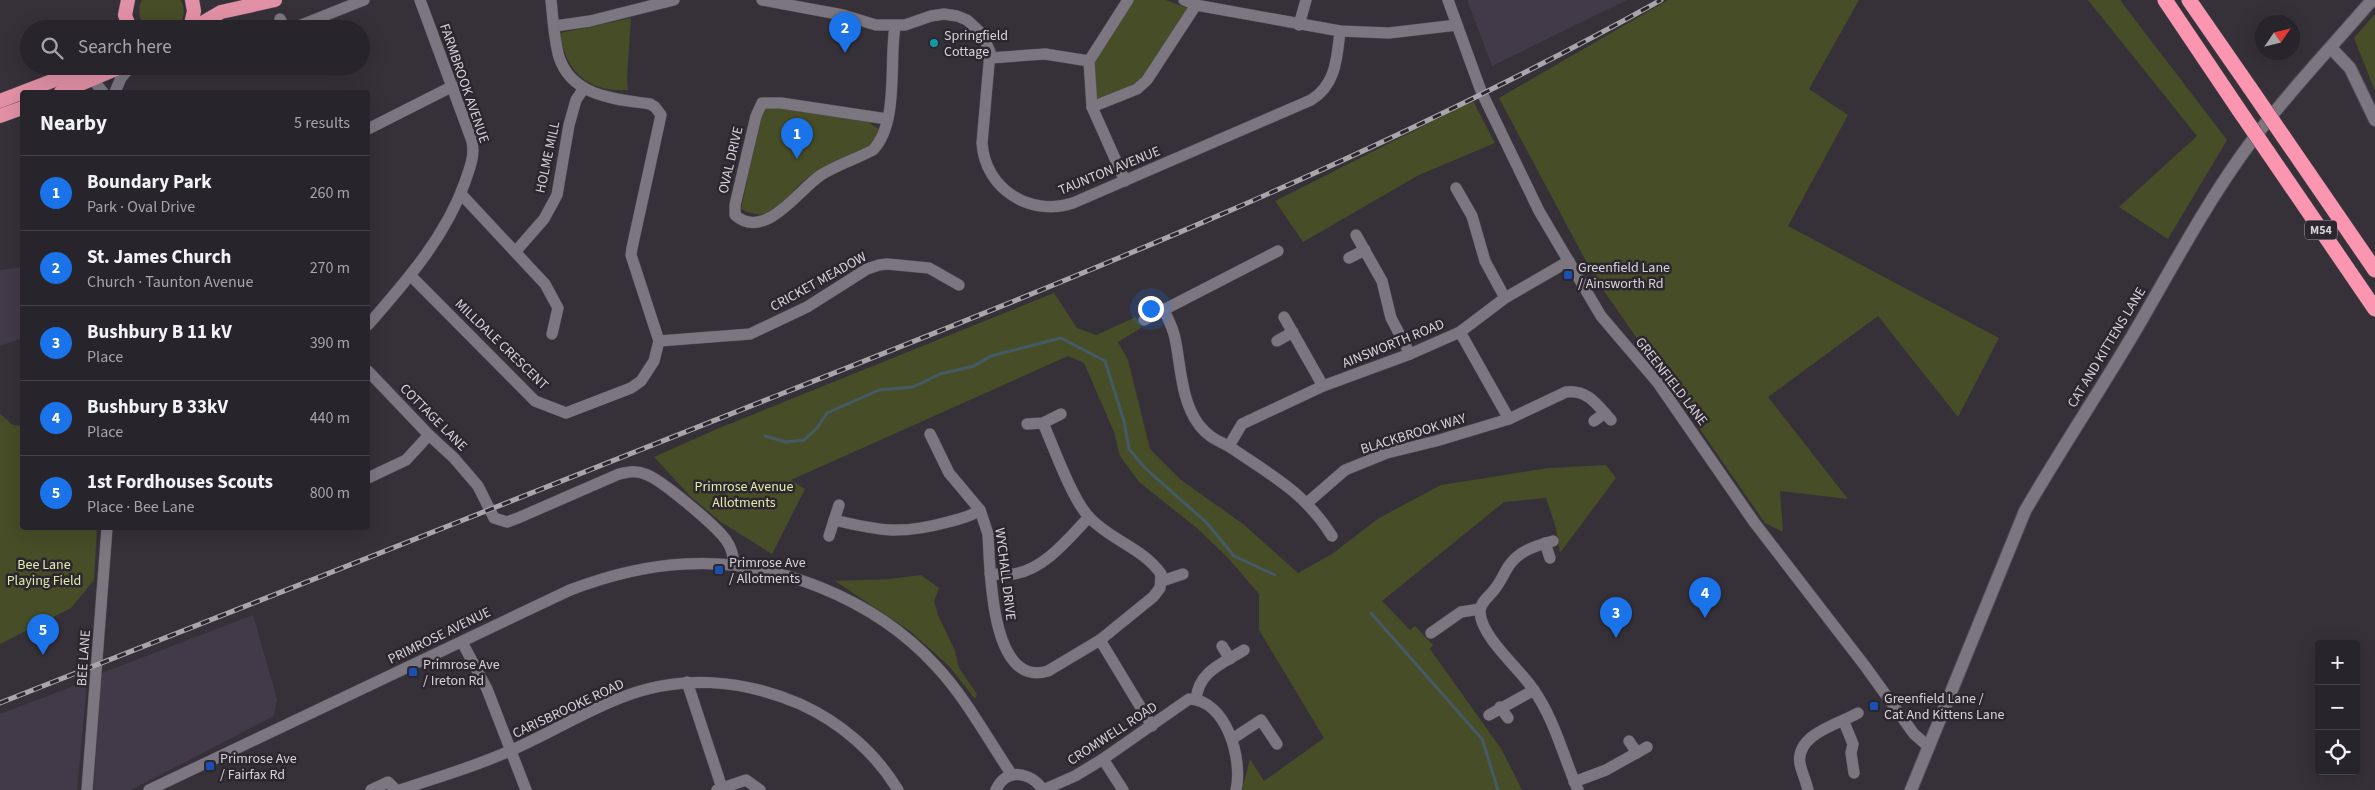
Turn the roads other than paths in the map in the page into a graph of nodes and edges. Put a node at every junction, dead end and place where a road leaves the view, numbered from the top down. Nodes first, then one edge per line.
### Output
1 (128, 0) edge
2 (192, 0) edge
3 (275, 0) edge
4 (364, 0) edge
5 (420, 0) edge
6 (550, 0) edge
7 (674, 0) edge
8 (762, 0) edge
9 (1128, 0) edge
10 (1184, 0) edge
11 (1306, 0) edge
12 (1448, 0) edge
13 (2163, 0) edge
14 (2189, 0) edge
15 (2372, 0) edge
16 (1211, 4) edge
17 (1196, 5) junction
18 (127, 20) edge
19 (192, 20) edge
20 (207, 20) edge
21 (314, 20) edge
22 (1299, 25) junction
23 (1457, 25) junction
24 (555, 26) junction
25 (895, 27) junction
26 (1340, 31) junction
27 (2330, 48) junction
28 (990, 58) junction
29 (1089, 61) junction
30 (85, 75) edge
31 (89, 75) edge
32 (93, 75) edge
33 (124, 75) edge
34 (453, 86) junction
35 (584, 88) junction
36 (36, 90) edge
37 (64, 90) edge
38 (102, 90) edge
39 (116, 90) edge
40 (20, 95) edge
41 (0, 101) edge
42 (1092, 107) junction
43 (20, 109) edge
44 (0, 116) edge
45 (887, 119) junction
46 (2375, 120) edge
47 (370, 128) edge
48 (1125, 181) junction
49 (1456, 188) dead end
50 (461, 194) junction
51 (1356, 235) dead end
52 (1365, 250) junction
53 (516, 251) junction
54 (1278, 251) dead end
55 (1349, 258) dead end
56 (1569, 261) junction
57 (2375, 270) edge
58 (411, 276) junction
59 (959, 285) dead end
60 (1506, 298) junction
61 (2375, 309) edge
62 (1164, 310) junction
63 (1284, 317) dead end
64 (1144, 320) dead end
65 (370, 323) edge
66 (1293, 332) junction
67 (1460, 332) junction
68 (552, 334) dead end
69 (659, 340) junction
70 (1277, 341) dead end
71 (1410, 354) junction
72 (370, 373) edge
73 (1324, 386) junction
74 (1060, 414) dead end
75 (1509, 419) junction
76 (1594, 421) dead end
77 (1044, 423) junction
78 (1027, 424) dead end
79 (930, 434) dead end
80 (429, 435) junction
81 (1229, 446) junction
82 (370, 477) edge
83 (1306, 503) junction
84 (839, 505) dead end
85 (980, 510) junction
86 (1089, 518) junction
87 (834, 520) junction
88 (107, 530) edge
89 (828, 536) dead end
90 (1332, 536) dead end
91 (1550, 558) dead end
92 (734, 565) junction
93 (990, 574) junction
94 (1183, 574) dead end
95 (1162, 581) junction
96 (1480, 610) junction
97 (1431, 633) dead end
98 (1100, 640) junction
99 (462, 642) junction
100 (1222, 646) dead end
101 (1244, 650) dead end
102 (1230, 659) junction
103 (687, 682) junction
104 (1534, 690) junction
105 (1198, 700) junction
106 (1500, 707) junction
107 (1858, 713) dead end
108 (1489, 715) dead end
109 (1508, 718) dead end
110 (1844, 722) junction
111 (1152, 726) junction
112 (1232, 739) junction
113 (1629, 741) dead end
114 (1277, 744) dead end
115 (1647, 747) dead end
116 (1929, 747) junction
117 (512, 750) junction
118 (1637, 753) junction
119 (1103, 759) junction
120 (1854, 773) dead end
121 (1012, 775) junction
122 (170, 780) junction
123 (1576, 786) edge
124 (719, 789) edge
125 (87, 790) edge
126 (149, 790) edge
127 (158, 790) edge
128 (371, 790) edge
129 (396, 790) edge
130 (400, 790) edge
131 (526, 790) edge
132 (760, 790) edge
133 (898, 790) edge
134 (996, 790) edge
135 (1042, 790) edge
136 (1123, 790) edge
137 (1236, 790) edge
138 (1808, 790) edge
139 (1911, 790) edge

1 - 18 highway
2 - 19 highway
3 - 20 highway
4 - 21 street
5 - 34 street, FARMBROOK AVENUE
6 - 24 street
7 - 24 street
8 - 25 street, TAUNTON AVENUE
9 - 29 street
10 - 17 street
11 - 22 street
12 - 23 street, GREENFIELD LANE
13 - 61 highway, M54, bridge
14 - 57 highway, M54, bridge
15 - 27 street, CAT AND KITTENS LANE
16 - 17 street
16 - 22 street
17 - 42 street
22 - 26 street
23 - 26 street
23 - 56 street, GREENFIELD LANE
24 - 35 street
25 - 28 street, TAUNTON AVENUE
25 - 45 street, OVAL DRIVE
26 - 48 street, TAUNTON AVENUE
27 - 46 street
27 - 116 street, CAT AND KITTENS LANE
28 - 29 street
28 - 48 street, TAUNTON AVENUE
29 - 42 street
30 - 36 highway
31 - 37 highway
32 - 38 street
33 - 39 street
34 - 47 street
34 - 50 street, FARMBROOK AVENUE
35 - 53 street, HOLME MILL
35 - 69 street
40 - 41 highway
42 - 48 street
43 - 44 highway
45 - 45 street, OVAL DRIVE
49 - 60 street
50 - 53 street
50 - 58 street, FARMBROOK AVENUE
51 - 52 street
52 - 55 street
52 - 71 street
53 - 68 street
54 - 62 street
56 - 60 street, AINSWORTH ROAD
56 - 116 street, GREENFIELD LANE
58 - 65 street, FARMBROOK AVENUE
58 - 69 street, MILLDALE CRESCENT
59 - 69 street, CRICKET MEADOW
60 - 67 street, AINSWORTH ROAD
62 - 64 street
62 - 81 street
63 - 66 street
66 - 70 street
66 - 73 street
67 - 71 street, AINSWORTH ROAD
67 - 75 street
71 - 73 street, AINSWORTH ROAD
72 - 80 street, COTTAGE LANE
73 - 81 street, AINSWORTH ROAD
74 - 77 street
75 - 76 street, BLACKBROOK WAY
75 - 83 street, BLACKBROOK WAY
77 - 78 street
77 - 86 street
79 - 85 street, WYCHALL DRIVE
80 - 82 street
80 - 92 street, COTTAGE LANE
81 - 83 street
83 - 90 street
84 - 87 street
85 - 87 street
85 - 93 street, WYCHALL DRIVE
86 - 93 street
86 - 95 street
87 - 89 street
88 - 125 street, BEE LANE
91 - 96 street
92 - 99 street, PRIMROSE AVENUE
92 - 121 street, PRIMROSE AVENUE
93 - 98 street, WYCHALL DRIVE
94 - 95 street
95 - 98 street, WYCHALL DRIVE
96 - 97 street
96 - 104 street
98 - 111 street
99 - 117 street
99 - 122 street, PRIMROSE AVENUE
100 - 102 street
101 - 102 street
102 - 105 street
103 - 117 street, CARISBROOKE ROAD
103 - 124 street
103 - 133 street, CARISBROOKE ROAD
104 - 106 street
104 - 123 street
105 - 111 street, CROMWELL ROAD
105 - 112 street
106 - 108 street
106 - 109 street
107 - 110 street
110 - 120 street
110 - 138 street
111 - 119 street, CROMWELL ROAD
112 - 114 street
112 - 137 street
113 - 118 street
115 - 118 street
116 - 139 street, CAT AND KITTENS LANE
117 - 130 street, CARISBROOKE ROAD
117 - 131 street
118 - 123 street
119 - 135 street, CROMWELL ROAD
119 - 136 street
121 - 134 street
121 - 135 street
122 - 126 street, PRIMROSE AVENUE
122 - 127 street, PRIMROSE AVENUE
124 - 132 street
128 - 129 street

